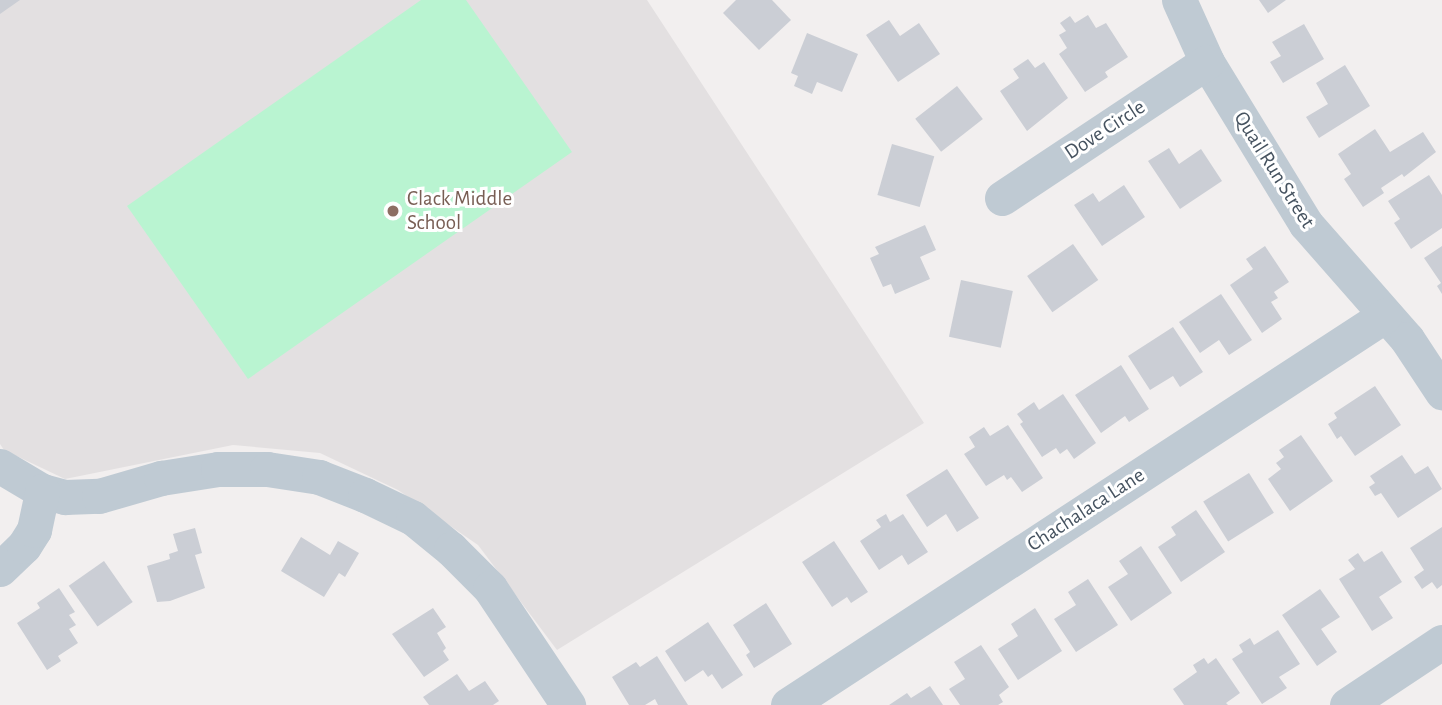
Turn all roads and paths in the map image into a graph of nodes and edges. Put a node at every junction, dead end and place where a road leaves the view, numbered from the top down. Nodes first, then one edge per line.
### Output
1 (1179, 0) edge
2 (1207, 62) junction
3 (1002, 198) dead end
4 (1384, 316) junction
5 (1442, 392) edge
6 (0, 466) edge
7 (43, 491) junction
8 (0, 569) edge
9 (1442, 642) edge
10 (568, 705) edge
11 (788, 705) edge
12 (1347, 705) edge

1 - 2 street, Quail Run Street
2 - 3 street, Dove Circle
2 - 4 street, Quail Run Street
4 - 5 street, Quail Run Street
4 - 11 street, Chachalaca Lane
6 - 7 street
7 - 8 street
7 - 10 street
9 - 12 street

